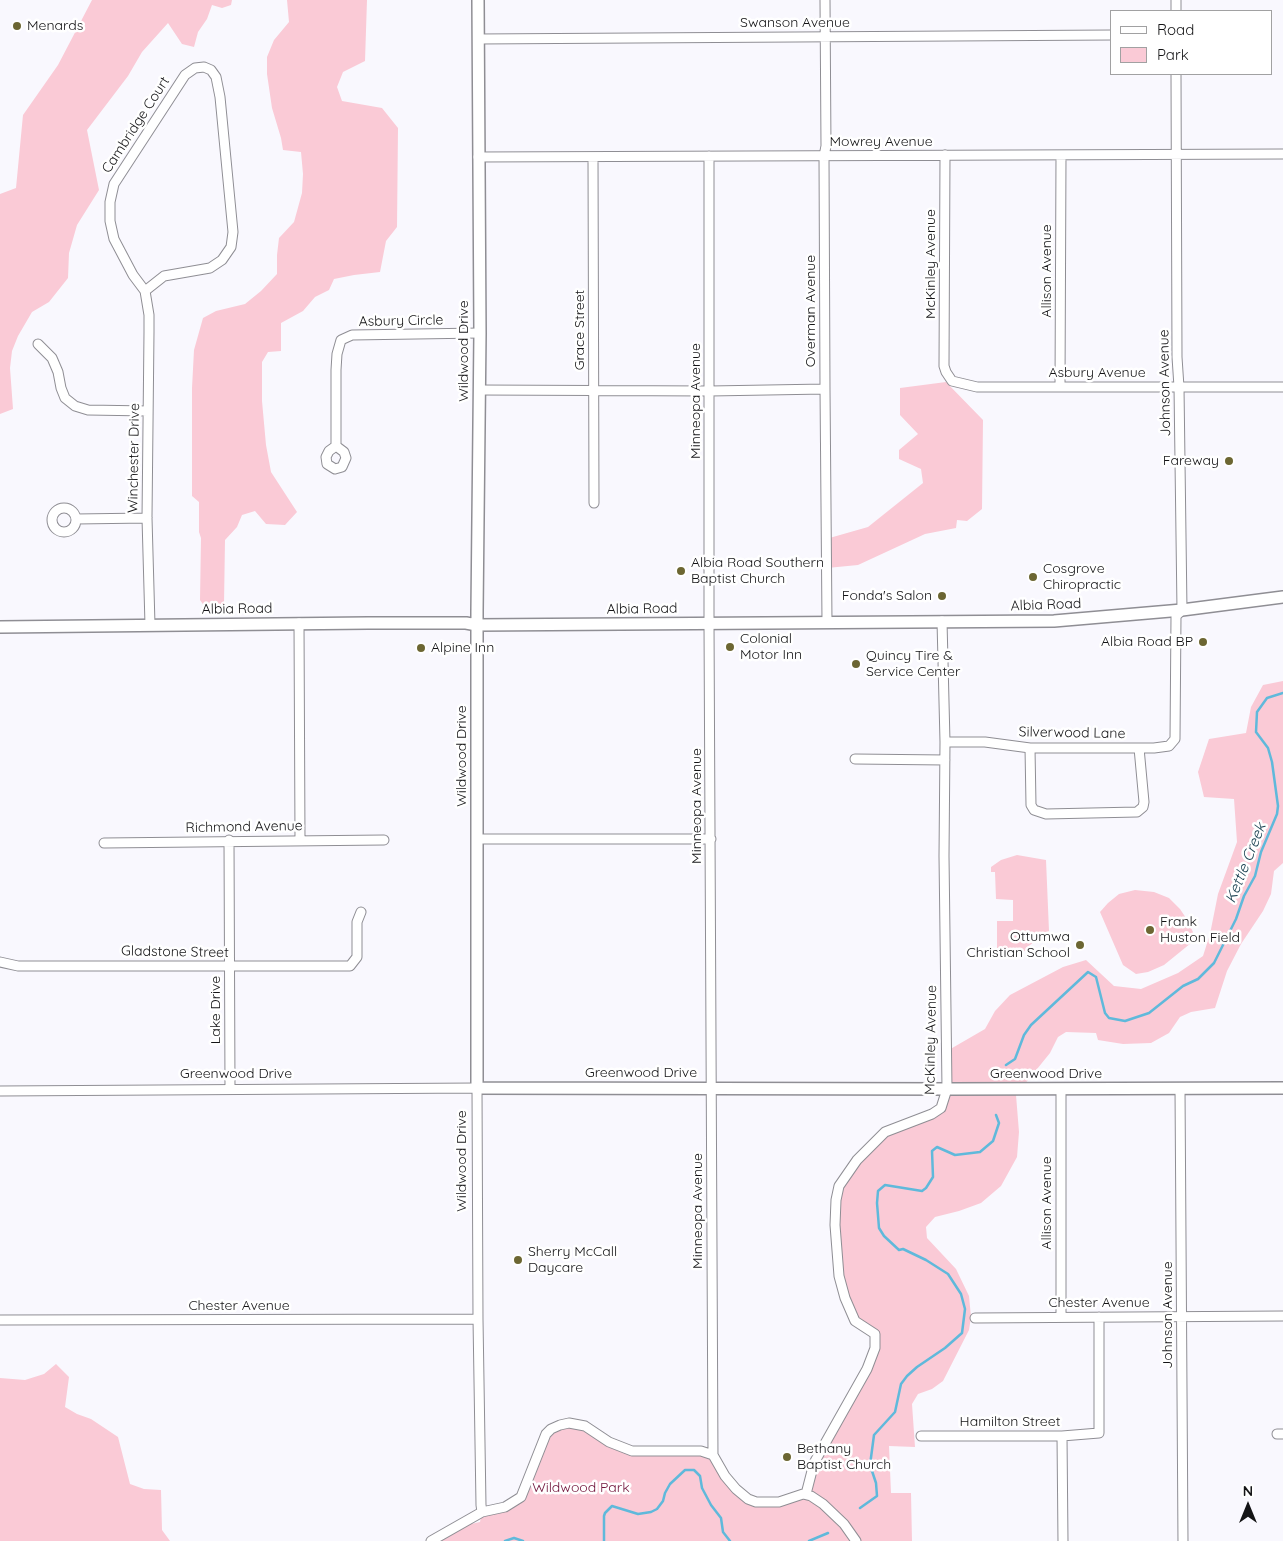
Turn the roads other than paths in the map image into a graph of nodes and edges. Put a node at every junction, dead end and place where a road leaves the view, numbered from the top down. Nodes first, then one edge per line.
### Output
1 (478, 0) edge
2 (825, 0) edge
3 (1110, 35) edge
4 (825, 37) junction
5 (478, 39) junction
6 (1176, 75) edge
7 (1283, 154) edge
8 (1062, 155) junction
9 (1176, 155) junction
10 (593, 156) junction
11 (708, 156) junction
12 (824, 156) junction
13 (945, 156) junction
14 (478, 157) junction
15 (145, 291) junction
16 (480, 333) junction
17 (38, 344) dead end
18 (946, 372) joint
19 (1060, 387) junction
20 (1179, 387) junction
21 (1283, 387) edge
22 (824, 389) junction
23 (479, 390) junction
24 (594, 390) junction
25 (710, 390) junction
26 (148, 411) junction
27 (336, 446) dead end
28 (594, 503) dead end
29 (147, 518) junction
30 (76, 519) dead end
31 (1283, 597) edge
32 (1182, 610) junction
33 (942, 621) junction
34 (827, 622) junction
35 (299, 623) junction
36 (709, 623) junction
37 (150, 625) junction
38 (477, 625) junction
39 (0, 627) edge
40 (945, 742) junction
41 (1169, 746) joint
42 (1030, 748) junction
43 (1139, 748) junction
44 (855, 758) dead end
45 (945, 760) junction
46 (477, 839) junction
47 (711, 839) junction
48 (229, 840) junction
49 (300, 840) junction
50 (384, 840) dead end
51 (104, 843) dead end
52 (361, 912) dead end
53 (0, 962) edge
54 (229, 966) junction
55 (477, 1088) junction
56 (711, 1088) junction
57 (1180, 1088) junction
58 (1283, 1088) edge
59 (230, 1089) junction
60 (1061, 1089) junction
61 (947, 1090) junction
62 (0, 1091) edge
63 (1181, 1316) junction
64 (1283, 1316) edge
65 (1061, 1317) junction
66 (1099, 1317) junction
67 (975, 1318) dead end
68 (478, 1319) junction
69 (0, 1320) edge
70 (921, 1436) dead end
71 (1062, 1436) junction
72 (714, 1455) junction
73 (806, 1494) junction
74 (482, 1512) junction
75 (431, 1541) edge
76 (856, 1541) edge
77 (1064, 1541) edge
78 (1183, 1541) edge

1 - 5 street, Wildwood Drive
2 - 4 street, Overman Avenue
3 - 4 street, Swanson Avenue
4 - 5 street, Swanson Avenue
4 - 12 street, Overman Avenue
5 - 14 street, Wildwood Drive
6 - 9 street, Johnson Avenue
7 - 9 street, Mowrey Avenue
8 - 9 street, Mowrey Avenue
8 - 13 street, Mowrey Avenue
8 - 19 street, Allison Avenue
9 - 20 street, Johnson Avenue
10 - 11 street, Mowrey Avenue
10 - 14 street, Mowrey Avenue
10 - 24 street, Grace Street
11 - 12 street, Mowrey Avenue
11 - 25 street, Minneopa Avenue
12 - 13 street, Mowrey Avenue
12 - 22 street, Overman Avenue
13 - 18 street, McKinley Avenue
14 - 16 street, Wildwood Drive
15 - 15 street, Cambridge Court
15 - 26 street, Winchester Drive
16 - 23 street, Wildwood Drive
16 - 27 street, Asbury Circle
17 - 26 street
18 - 19 street, Asbury Avenue
19 - 20 street, Asbury Avenue
20 - 21 street, Asbury Avenue
20 - 32 street, Johnson Avenue
22 - 25 street
22 - 34 street, Overman Avenue
23 - 24 street
23 - 38 street, Wildwood Drive
24 - 25 street
24 - 28 street, Grace Street
25 - 36 street, Minneopa Avenue
26 - 29 street, Winchester Drive
29 - 30 street
29 - 37 street, Winchester Drive
31 - 32 street, Albia Road
32 - 33 street, Albia Road
32 - 41 street, Johnson Avenue
33 - 34 street, Albia Road
33 - 40 street, McKinley Avenue
34 - 36 street, Albia Road
35 - 37 street, Albia Road
35 - 38 street, Albia Road
35 - 49 street
36 - 38 street, Albia Road
36 - 47 street, Minneopa Avenue
37 - 39 street, Albia Road
38 - 46 street, Wildwood Drive
40 - 42 street, Silverwood Lane
40 - 45 street, McKinley Avenue
41 - 43 street, Silverwood Lane
42 - 43 street, Silverwood Lane
42 - 43 street
44 - 45 street
45 - 61 street, McKinley Avenue
46 - 47 street
46 - 55 street, Wildwood Drive
47 - 56 street, Minneopa Avenue
48 - 49 street, Richmond Avenue
48 - 51 street, Richmond Avenue
48 - 54 street, Lake Drive
49 - 50 street, Richmond Avenue
52 - 54 street, Gladstone Street
53 - 54 street, Gladstone Street
54 - 59 street, Lake Drive
55 - 56 street, Greenwood Drive
55 - 59 street, Greenwood Drive
55 - 68 street, Wildwood Drive
56 - 61 street, Greenwood Drive
56 - 72 street, Minneopa Avenue
57 - 58 street, Greenwood Drive
57 - 60 street, Greenwood Drive
57 - 63 street, Johnson Avenue
59 - 62 street, Greenwood Drive
60 - 61 street, Greenwood Drive
60 - 65 street, Allison Avenue
61 - 73 street, McKinley Avenue
63 - 64 street, Chester Avenue
63 - 66 street, Chester Avenue
63 - 78 street, Johnson Avenue
65 - 66 street, Chester Avenue
65 - 67 street, Chester Avenue
66 - 71 street, Hamilton Street
68 - 69 street, Chester Avenue
68 - 74 street, Wildwood Drive
70 - 71 street, Hamilton Street
71 - 77 street
72 - 73 street
72 - 74 street
73 - 76 street
74 - 75 street

